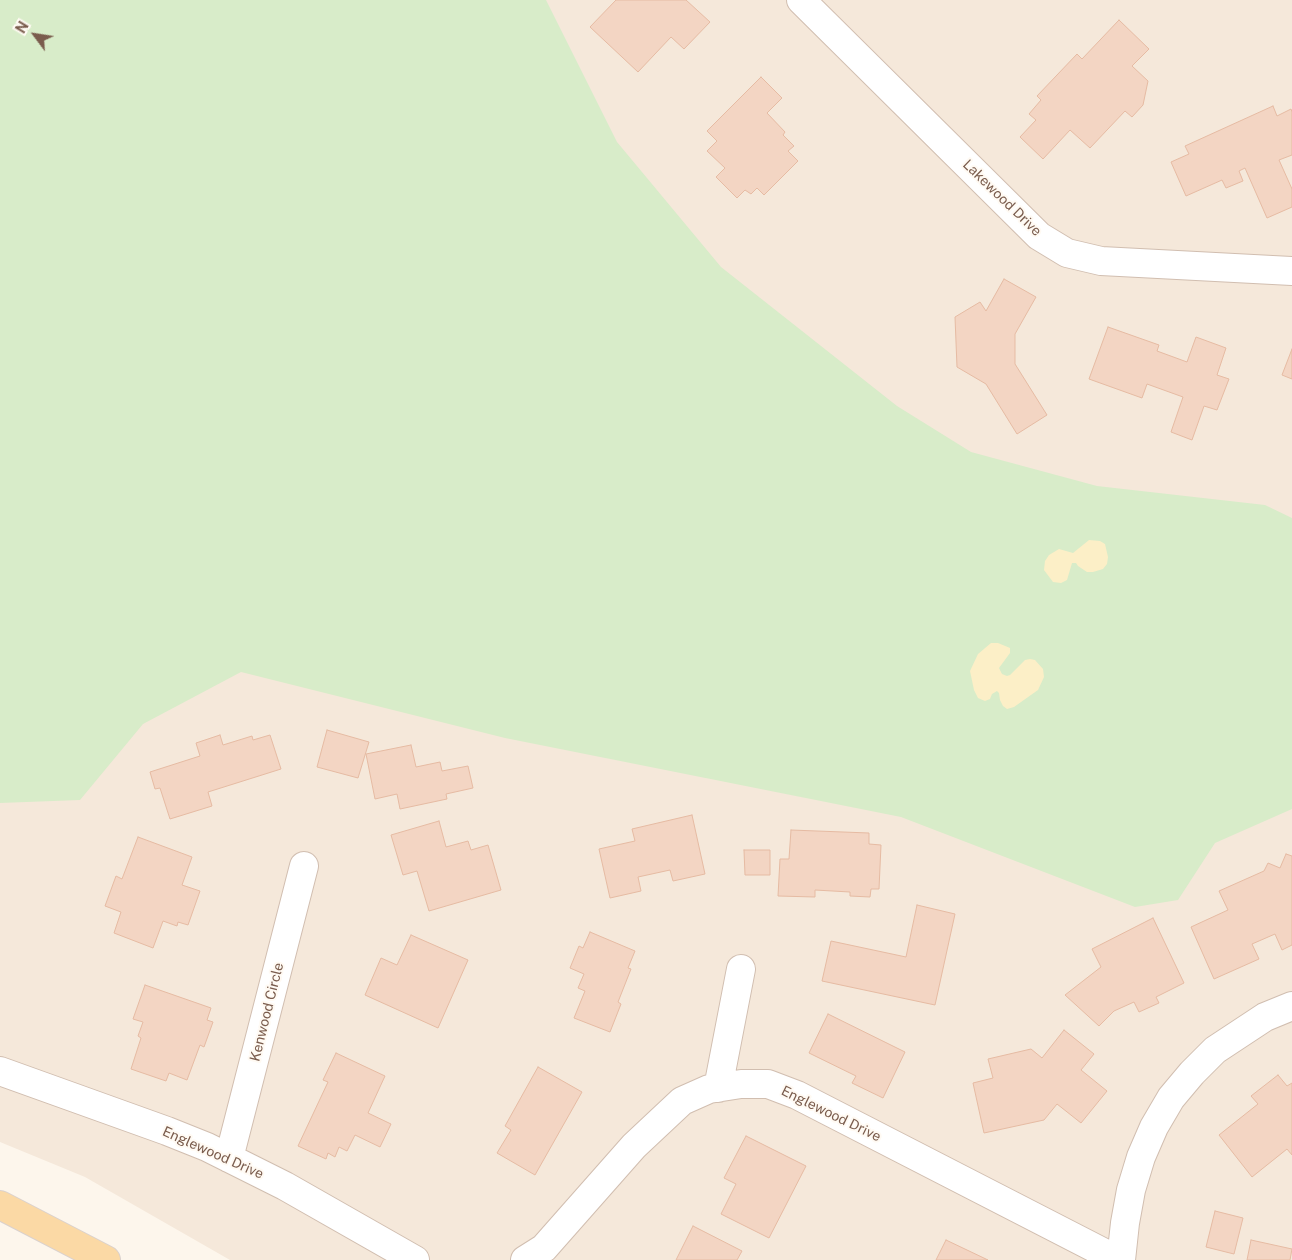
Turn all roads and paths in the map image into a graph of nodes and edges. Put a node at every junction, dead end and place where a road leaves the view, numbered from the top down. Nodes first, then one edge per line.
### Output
1 (801, 0) edge
2 (1292, 271) edge
3 (304, 866) dead end
4 (741, 969) dead end
5 (1292, 1006) edge
6 (0, 1070) edge
7 (718, 1088) junction
8 (229, 1158) junction
9 (0, 1205) edge
10 (106, 1260) edge
11 (415, 1260) edge
12 (526, 1260) edge
13 (1119, 1260) edge

1 - 2 street, Lakewood Drive
3 - 8 street, Kenwood Circle
4 - 7 street
5 - 13 street
6 - 8 street, Englewood Drive
7 - 12 street, Englewood Drive
7 - 13 street, Englewood Drive
8 - 11 street, Englewood Drive
9 - 10 main road

